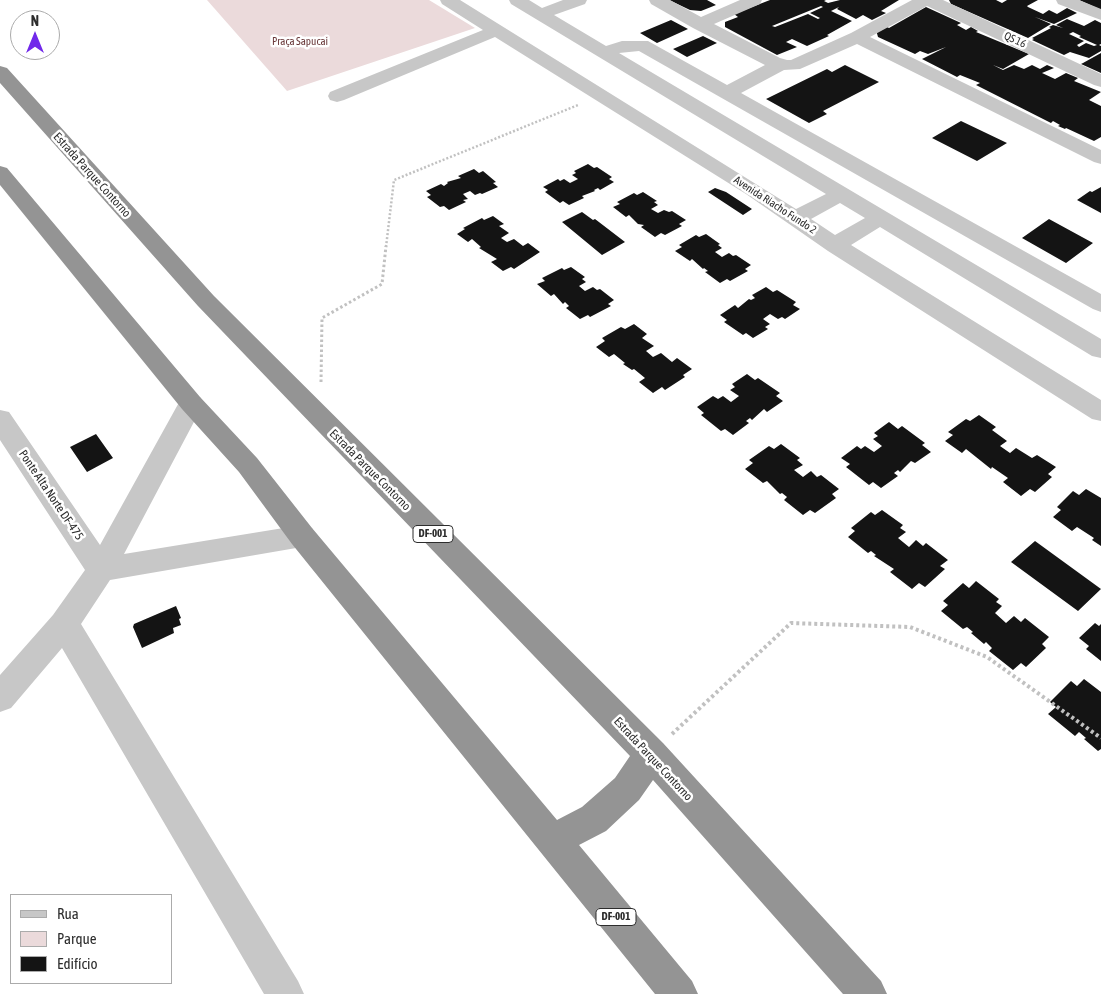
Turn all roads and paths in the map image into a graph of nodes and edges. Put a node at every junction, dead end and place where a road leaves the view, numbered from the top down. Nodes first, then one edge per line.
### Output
1 (448, 0) edge
2 (517, 0) edge
3 (579, 0) edge
4 (657, 0) edge
5 (754, 0) edge
6 (925, 0) edge
7 (929, 0) edge
8 (1064, 0) edge
9 (541, 14) junction
10 (1101, 15) edge
11 (699, 24) junction
12 (497, 30) junction
13 (857, 37) junction
14 (606, 52) junction
15 (782, 64) junction
16 (0, 72) edge
17 (1101, 81) edge
18 (727, 93) junction
19 (337, 96) dead end
20 (600, 96) junction
21 (1101, 158) edge
22 (0, 172) edge
23 (842, 194) junction
24 (796, 218) junction
25 (881, 218) junction
26 (836, 246) junction
27 (1101, 304) edge
28 (1101, 350) edge
29 (192, 403) junction
30 (1101, 412) edge
31 (0, 419) edge
32 (320, 419) junction
33 (302, 536) junction
34 (102, 570) junction
35 (64, 624) junction
36 (0, 698) edge
37 (1101, 738) edge
38 (651, 754) junction
39 (554, 840) junction
40 (285, 994) edge
41 (679, 994) edge
42 (868, 994) edge

1 - 12 street, Avenida Riacho Fundo 2
2 - 9 street
3 - 9 street
4 - 11 street
5 - 11 street
6 - 13 street
7 - 17 street, QS 16
8 - 10 street
9 - 14 street
11 - 15 street
12 - 19 street
12 - 20 street, Avenida Riacho Fundo 2
13 - 15 street
13 - 21 street
14 - 18 street
14 - 23 street
15 - 18 street
16 - 32 highway, Estrada Parque Contorno / DF-001
18 - 27 street
20 - 24 street, Avenida Riacho Fundo 2
20 - 32 path
22 - 29 highway, DF-001
23 - 24 street
23 - 25 street
24 - 26 street, Avenida Riacho Fundo 2
25 - 26 street
25 - 28 street
26 - 30 street, Avenida Riacho Fundo 2
29 - 33 highway, DF-001
29 - 34 street
31 - 34 street, Ponte Alta Norte DF-475
32 - 38 highway, Estrada Parque Contorno / DF-001
33 - 34 street
33 - 39 highway, DF-001
34 - 35 street
35 - 36 street
35 - 40 street
37 - 38 path
38 - 39 highway
38 - 42 highway, Estrada Parque Contorno / DF-001
39 - 41 highway, DF-001

